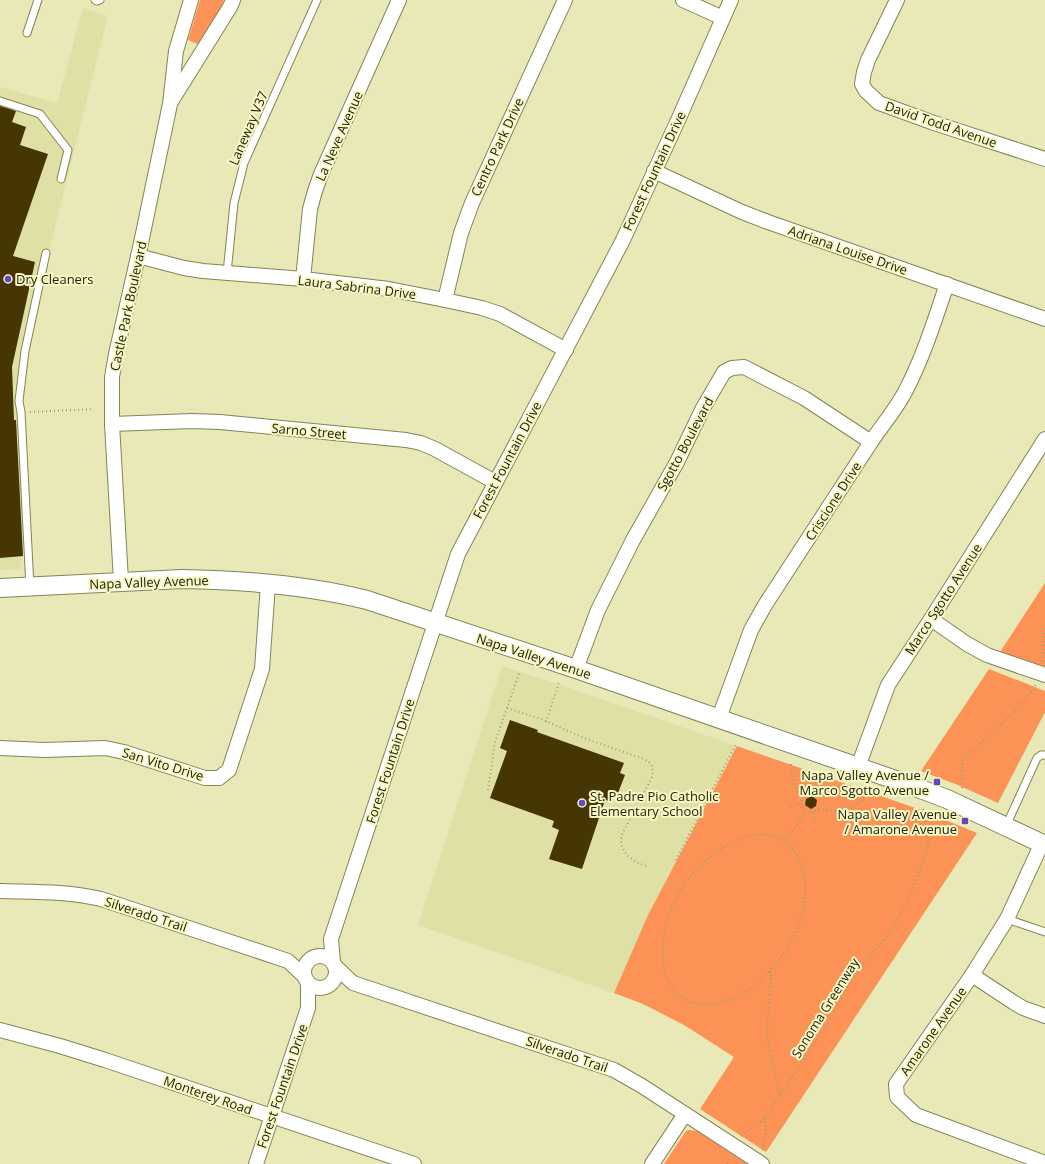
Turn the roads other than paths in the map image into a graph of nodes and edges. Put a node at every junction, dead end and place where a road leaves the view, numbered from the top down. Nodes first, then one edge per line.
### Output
1 (38, 0) edge
2 (95, 0) edge
3 (100, 0) edge
4 (191, 0) edge
5 (233, 0) edge
6 (318, 0) edge
7 (399, 0) edge
8 (565, 0) edge
9 (683, 0) edge
10 (731, 0) edge
11 (897, 0) edge
12 (723, 18) junction
13 (27, 33) dead end
14 (0, 101) edge
15 (170, 104) junction
16 (1045, 159) edge
17 (654, 171) junction
18 (61, 179) dead end
19 (46, 253) dead end
20 (138, 256) junction
21 (228, 273) junction
22 (303, 279) junction
23 (947, 284) junction
24 (445, 300) junction
25 (1045, 319) edge
26 (566, 350) junction
27 (112, 424) junction
28 (1045, 440) edge
29 (871, 442) junction
30 (495, 482) junction
31 (121, 581) junction
32 (268, 584) junction
33 (30, 587) junction
34 (0, 588) edge
35 (931, 619) junction
36 (435, 623) junction
37 (576, 669) junction
38 (1041, 674) edge
39 (719, 718) junction
40 (0, 748) edge
41 (1045, 755) edge
42 (858, 767) junction
43 (1006, 826) junction
44 (1044, 844) edge
45 (0, 891) edge
46 (1007, 920) junction
47 (1045, 932) edge
48 (331, 939) junction
49 (313, 958) junction
50 (288, 961) junction
51 (334, 964) junction
52 (972, 975) junction
53 (306, 980) junction
54 (353, 983) junction
55 (327, 987) junction
56 (308, 1008) junction
57 (1045, 1016) edge
58 (0, 1030) edge
59 (685, 1114) junction
60 (272, 1117) junction
61 (763, 1158) edge
62 (1045, 1163) edge
63 (256, 1164) edge
64 (414, 1164) edge
65 (652, 1164) edge

1 - 13 lane
2 - 3 lane
4 - 15 street, Castle Park Boulevard
5 - 15 street, Castle Park Boulevard
6 - 21 lane, Laneway V37
7 - 22 street, La Neve Avenue
8 - 24 street, Centro Park Drive
9 - 12 street
10 - 12 street, Forest Fountain Drive
11 - 16 street, David Todd Avenue
12 - 17 street, Forest Fountain Drive
14 - 18 lane
15 - 20 street, Castle Park Boulevard
17 - 23 street, Adriana Louise Drive
17 - 26 street, Forest Fountain Drive
19 - 33 lane
20 - 21 street, Laura Sabrina Drive
20 - 27 street, Castle Park Boulevard
21 - 22 street, Laura Sabrina Drive
22 - 24 street, Laura Sabrina Drive
23 - 25 street, Adriana Louise Drive
23 - 29 street, Criscione Drive
24 - 26 street, Laura Sabrina Drive
26 - 30 street, Forest Fountain Drive
27 - 30 street, Sarno Street
27 - 31 street, Castle Park Boulevard
28 - 35 street, Marco Sgotto Avenue
29 - 37 street, Sgotto Boulevard
29 - 39 street, Criscione Drive
30 - 36 street, Forest Fountain Drive
31 - 32 street, Napa Valley Avenue
31 - 33 street, Napa Valley Avenue
32 - 36 street, Napa Valley Avenue
32 - 40 street, San Vito Drive
33 - 34 street, Napa Valley Avenue
35 - 38 street
35 - 42 street, Marco Sgotto Avenue
36 - 37 street, Napa Valley Avenue
36 - 48 street, Forest Fountain Drive
37 - 39 street, Napa Valley Avenue
39 - 42 street, Napa Valley Avenue
41 - 43 lane
42 - 43 street, Napa Valley Avenue
43 - 44 street, Napa Valley Avenue
44 - 46 street, Amarone Avenue
45 - 50 street, Silverado Trail
46 - 47 lane
46 - 52 street, Amarone Avenue
48 - 49 street, Forest Fountain Drive
48 - 51 street, Forest Fountain Drive
49 - 50 street, Silverado Trail
49 - 51 street
49 - 53 street
50 - 53 street, Silverado Trail
51 - 54 street, Silverado Trail
51 - 55 street
52 - 57 street
52 - 62 street, Amarone Avenue
53 - 55 street
53 - 56 street, Forest Fountain Drive
54 - 55 street, Silverado Trail
54 - 59 street, Silverado Trail
55 - 56 street, Forest Fountain Drive
56 - 60 street, Forest Fountain Drive
58 - 60 street, Monterey Road
59 - 61 street, Silverado Trail
59 - 65 street
60 - 63 street, Forest Fountain Drive
60 - 64 street, Monterey Road

